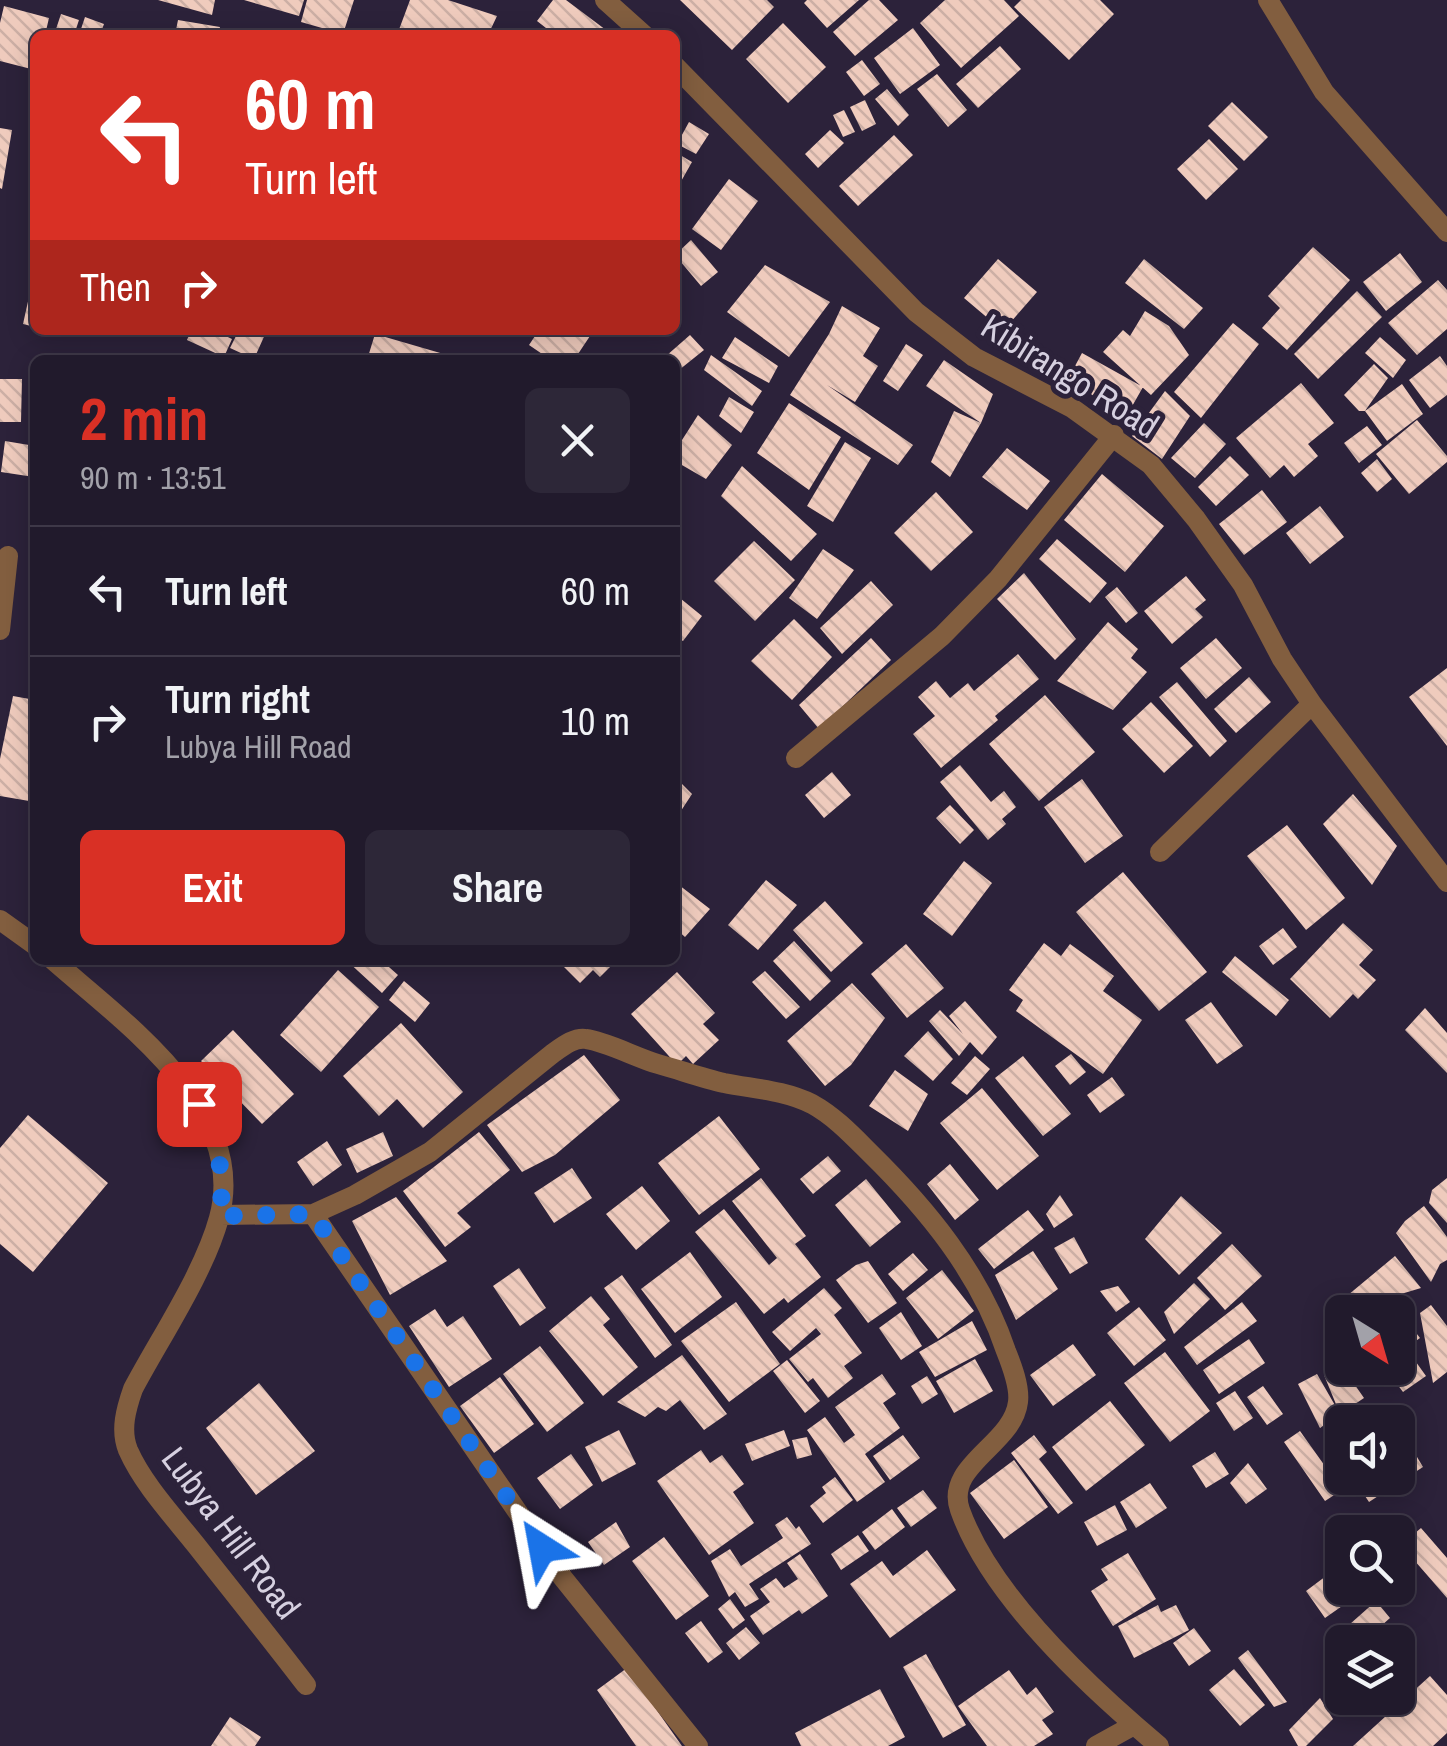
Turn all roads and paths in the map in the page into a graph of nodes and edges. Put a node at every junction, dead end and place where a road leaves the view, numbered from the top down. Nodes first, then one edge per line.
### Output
1 (1268, 0) edge
2 (612, 2) edge
3 (639, 30) edge
4 (680, 71) edge
5 (1447, 232) edge
6 (1114, 436) junction
7 (8, 556) dead end
8 (0, 630) edge
9 (1312, 704) junction
10 (796, 758) dead end
11 (1160, 852) dead end
12 (1447, 882) edge
13 (0, 920) edge
14 (30, 942) edge
15 (60, 965) edge
16 (313, 1214) junction
17 (220, 1216) junction
18 (306, 1686) dead end
19 (1134, 1725) junction
20 (698, 1746) edge
21 (1096, 1746) edge
22 (1159, 1746) edge

1 - 5 street
2 - 3 street
4 - 6 street, Kibirango Road
6 - 9 street, Kibirango Road
6 - 10 street
7 - 8 street
9 - 11 street
9 - 12 street, Kibirango Road
13 - 14 street
15 - 17 street, Lubya Hill Road
16 - 17 street
16 - 19 street
16 - 20 street
17 - 18 street, Lubya Hill Road
19 - 21 street
19 - 22 street

